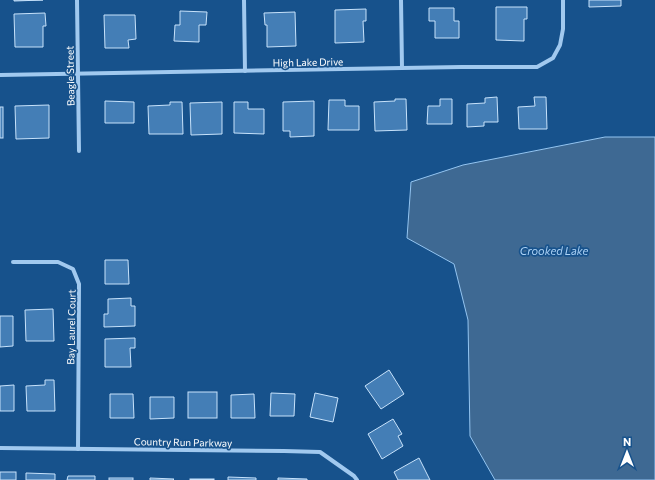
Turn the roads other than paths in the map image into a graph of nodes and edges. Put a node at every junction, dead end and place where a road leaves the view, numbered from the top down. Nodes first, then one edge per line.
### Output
1 (77, 0) edge
2 (244, 0) edge
3 (401, 0) edge
4 (563, 0) edge
5 (402, 68) junction
6 (246, 71) junction
7 (78, 74) junction
8 (0, 75) edge
9 (79, 151) dead end
10 (13, 262) dead end
11 (0, 448) edge
12 (78, 449) junction
13 (357, 480) edge

1 - 7 street, Beagle Street
2 - 6 street
3 - 5 street
4 - 5 street, High Lake Drive
5 - 6 street, High Lake Drive
6 - 7 street, High Lake Drive
7 - 8 street, High Lake Drive
7 - 9 street, Beagle Street
10 - 12 street, Bay Laurel Court
11 - 12 street, Country Run Parkway
12 - 13 street, Country Run Parkway

